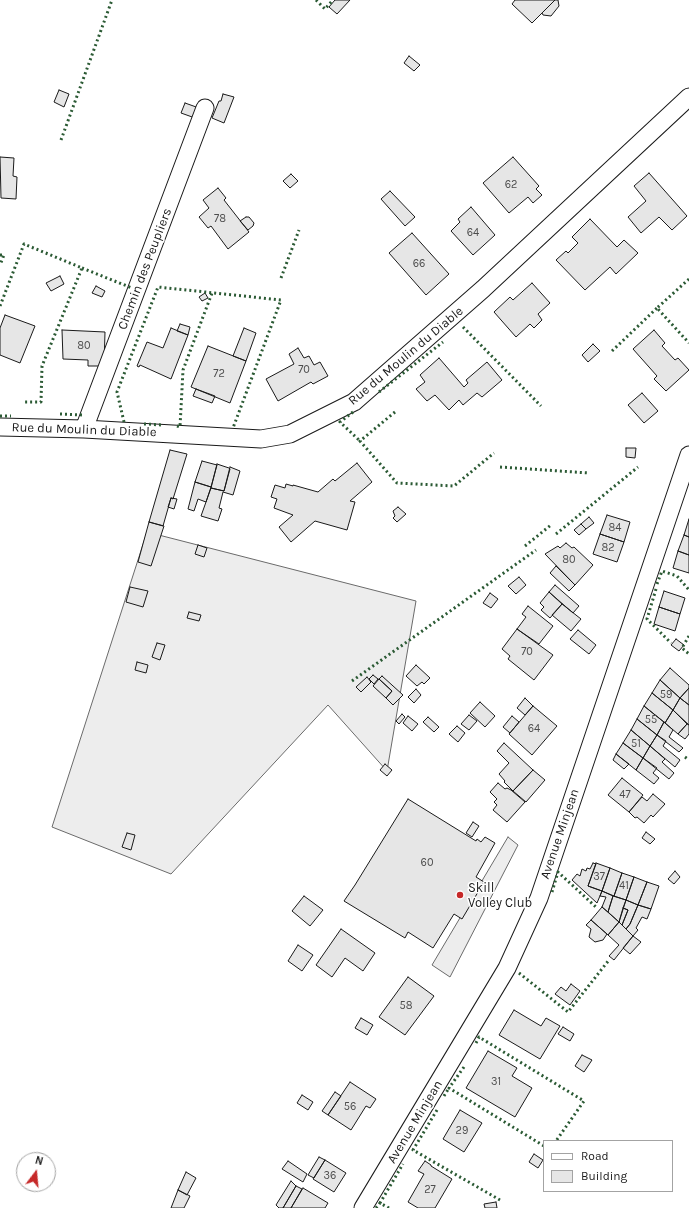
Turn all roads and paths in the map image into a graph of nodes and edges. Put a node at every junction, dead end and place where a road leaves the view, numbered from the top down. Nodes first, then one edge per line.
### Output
1 (689, 97) edge
2 (205, 108) dead end
3 (0, 427) edge
4 (84, 429) junction
5 (689, 455) edge
6 (363, 1208) edge

1 - 4 street, Rue du Moulin du Diable
2 - 4 street, Chemin des Peupliers
3 - 4 street, Rue du Moulin du Diable
5 - 6 street, Avenue Minjean

